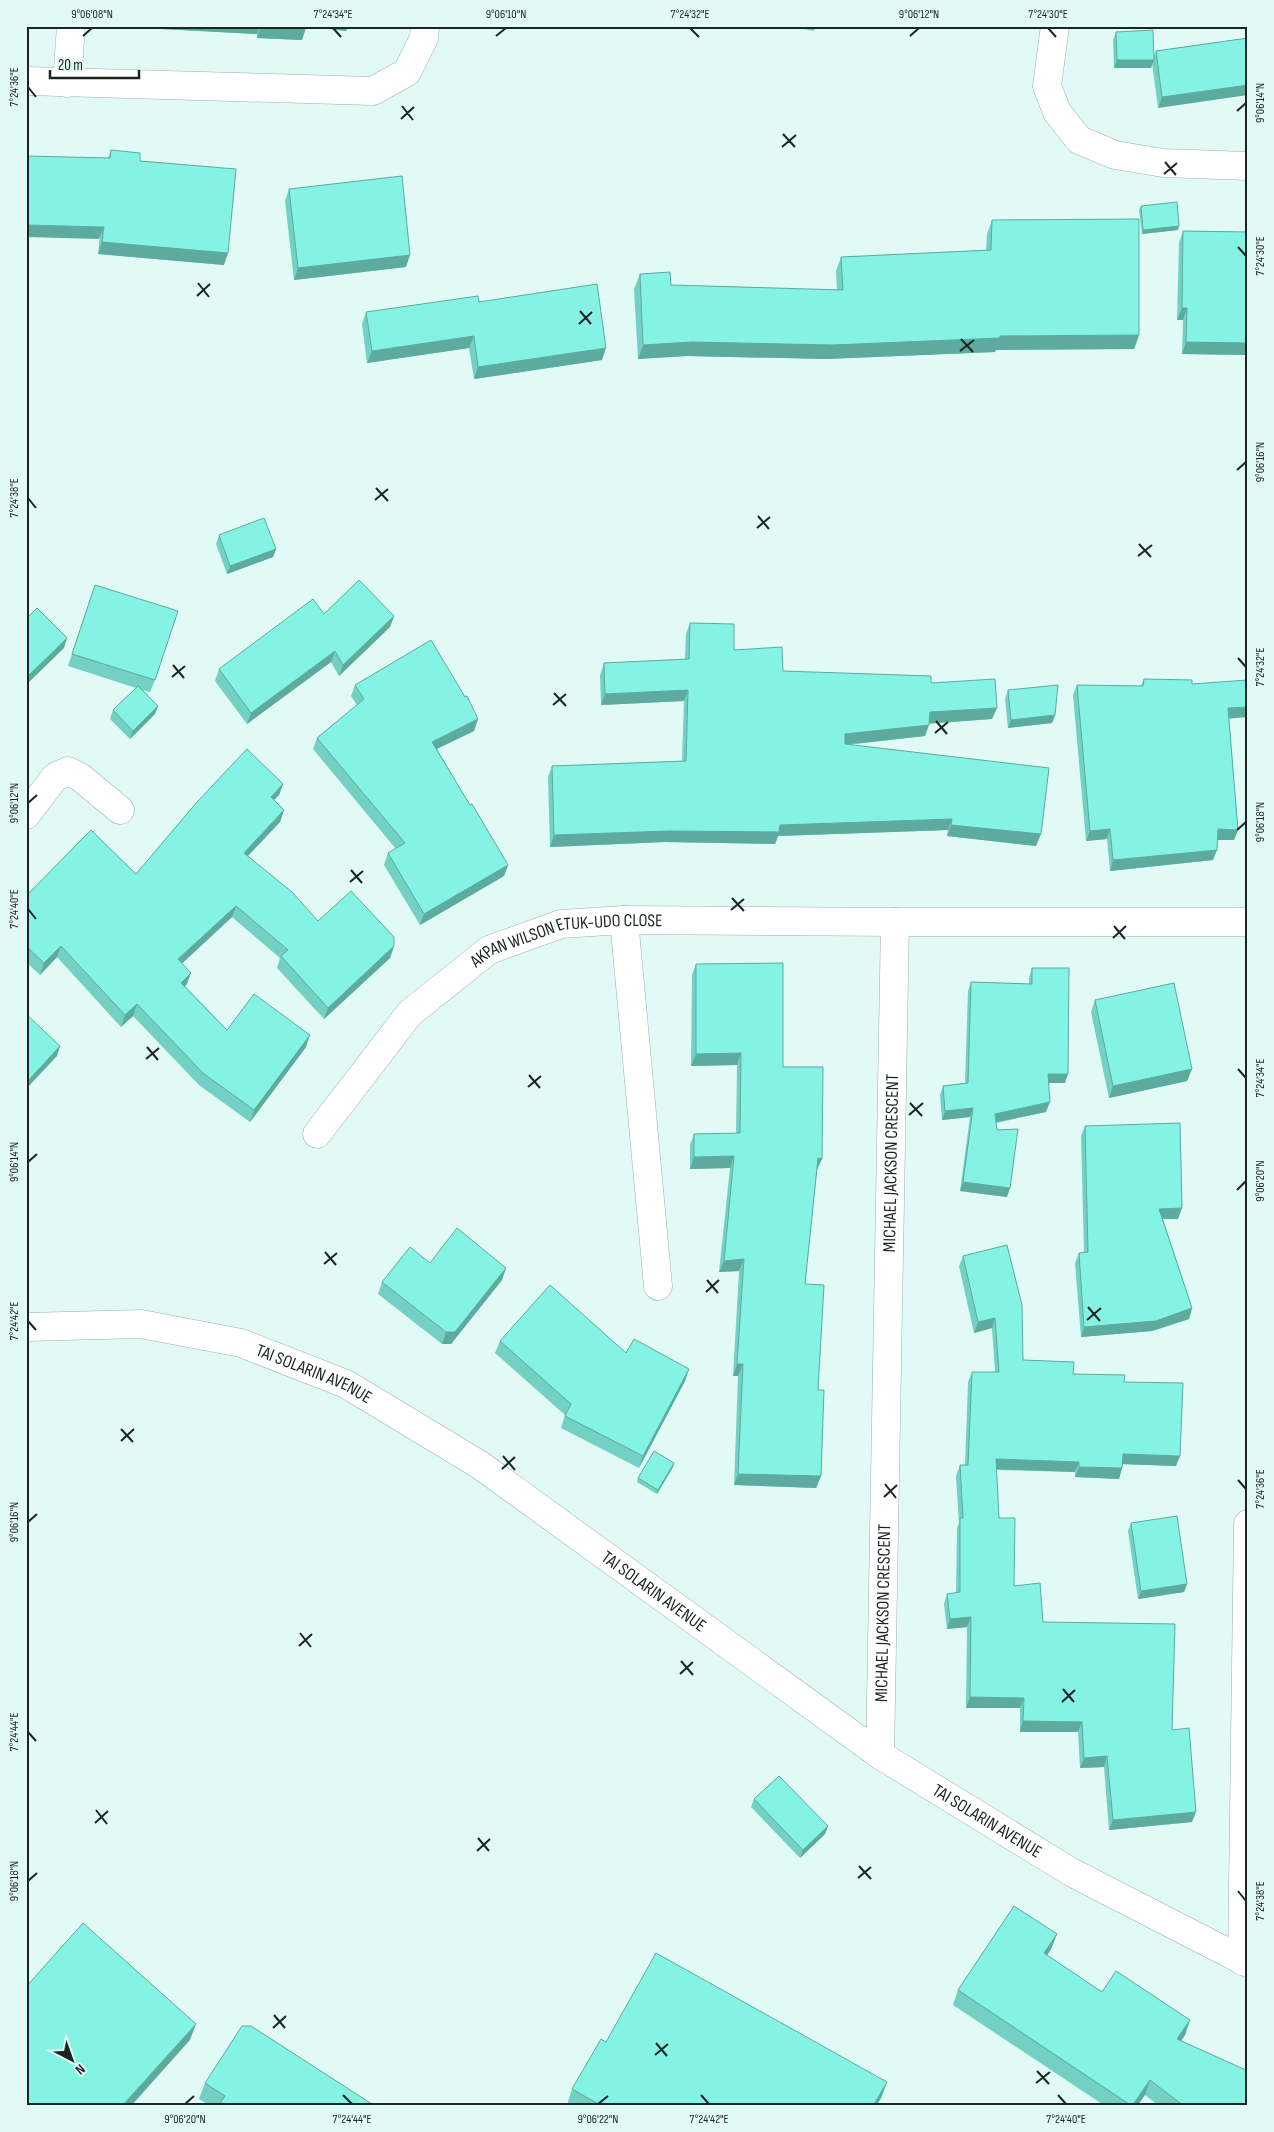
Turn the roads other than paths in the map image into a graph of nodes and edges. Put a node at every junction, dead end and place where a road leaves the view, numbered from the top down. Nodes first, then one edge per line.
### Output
1 (70, 26) edge
2 (425, 26) edge
3 (1055, 26) edge
4 (26, 81) edge
5 (67, 83) junction
6 (1248, 166) edge
7 (120, 810) dead end
8 (26, 815) edge
9 (624, 920) junction
10 (895, 922) junction
11 (1248, 922) edge
12 (316, 1134) dead end
13 (658, 1286) dead end
14 (26, 1327) edge
15 (1248, 1524) edge
16 (880, 1755) junction
17 (1245, 1962) edge

1 - 5 street
2 - 5 street
3 - 6 street
4 - 5 street
7 - 8 street
9 - 10 street, AKPAN WILSON ETUK-UDO CLOSE
9 - 12 street, AKPAN WILSON ETUK-UDO CLOSE
9 - 13 street
10 - 11 street
10 - 16 street, MICHAEL JACKSON CRESCENT
14 - 16 street, TAI SOLARIN AVENUE
15 - 17 street
16 - 17 street, TAI SOLARIN AVENUE

